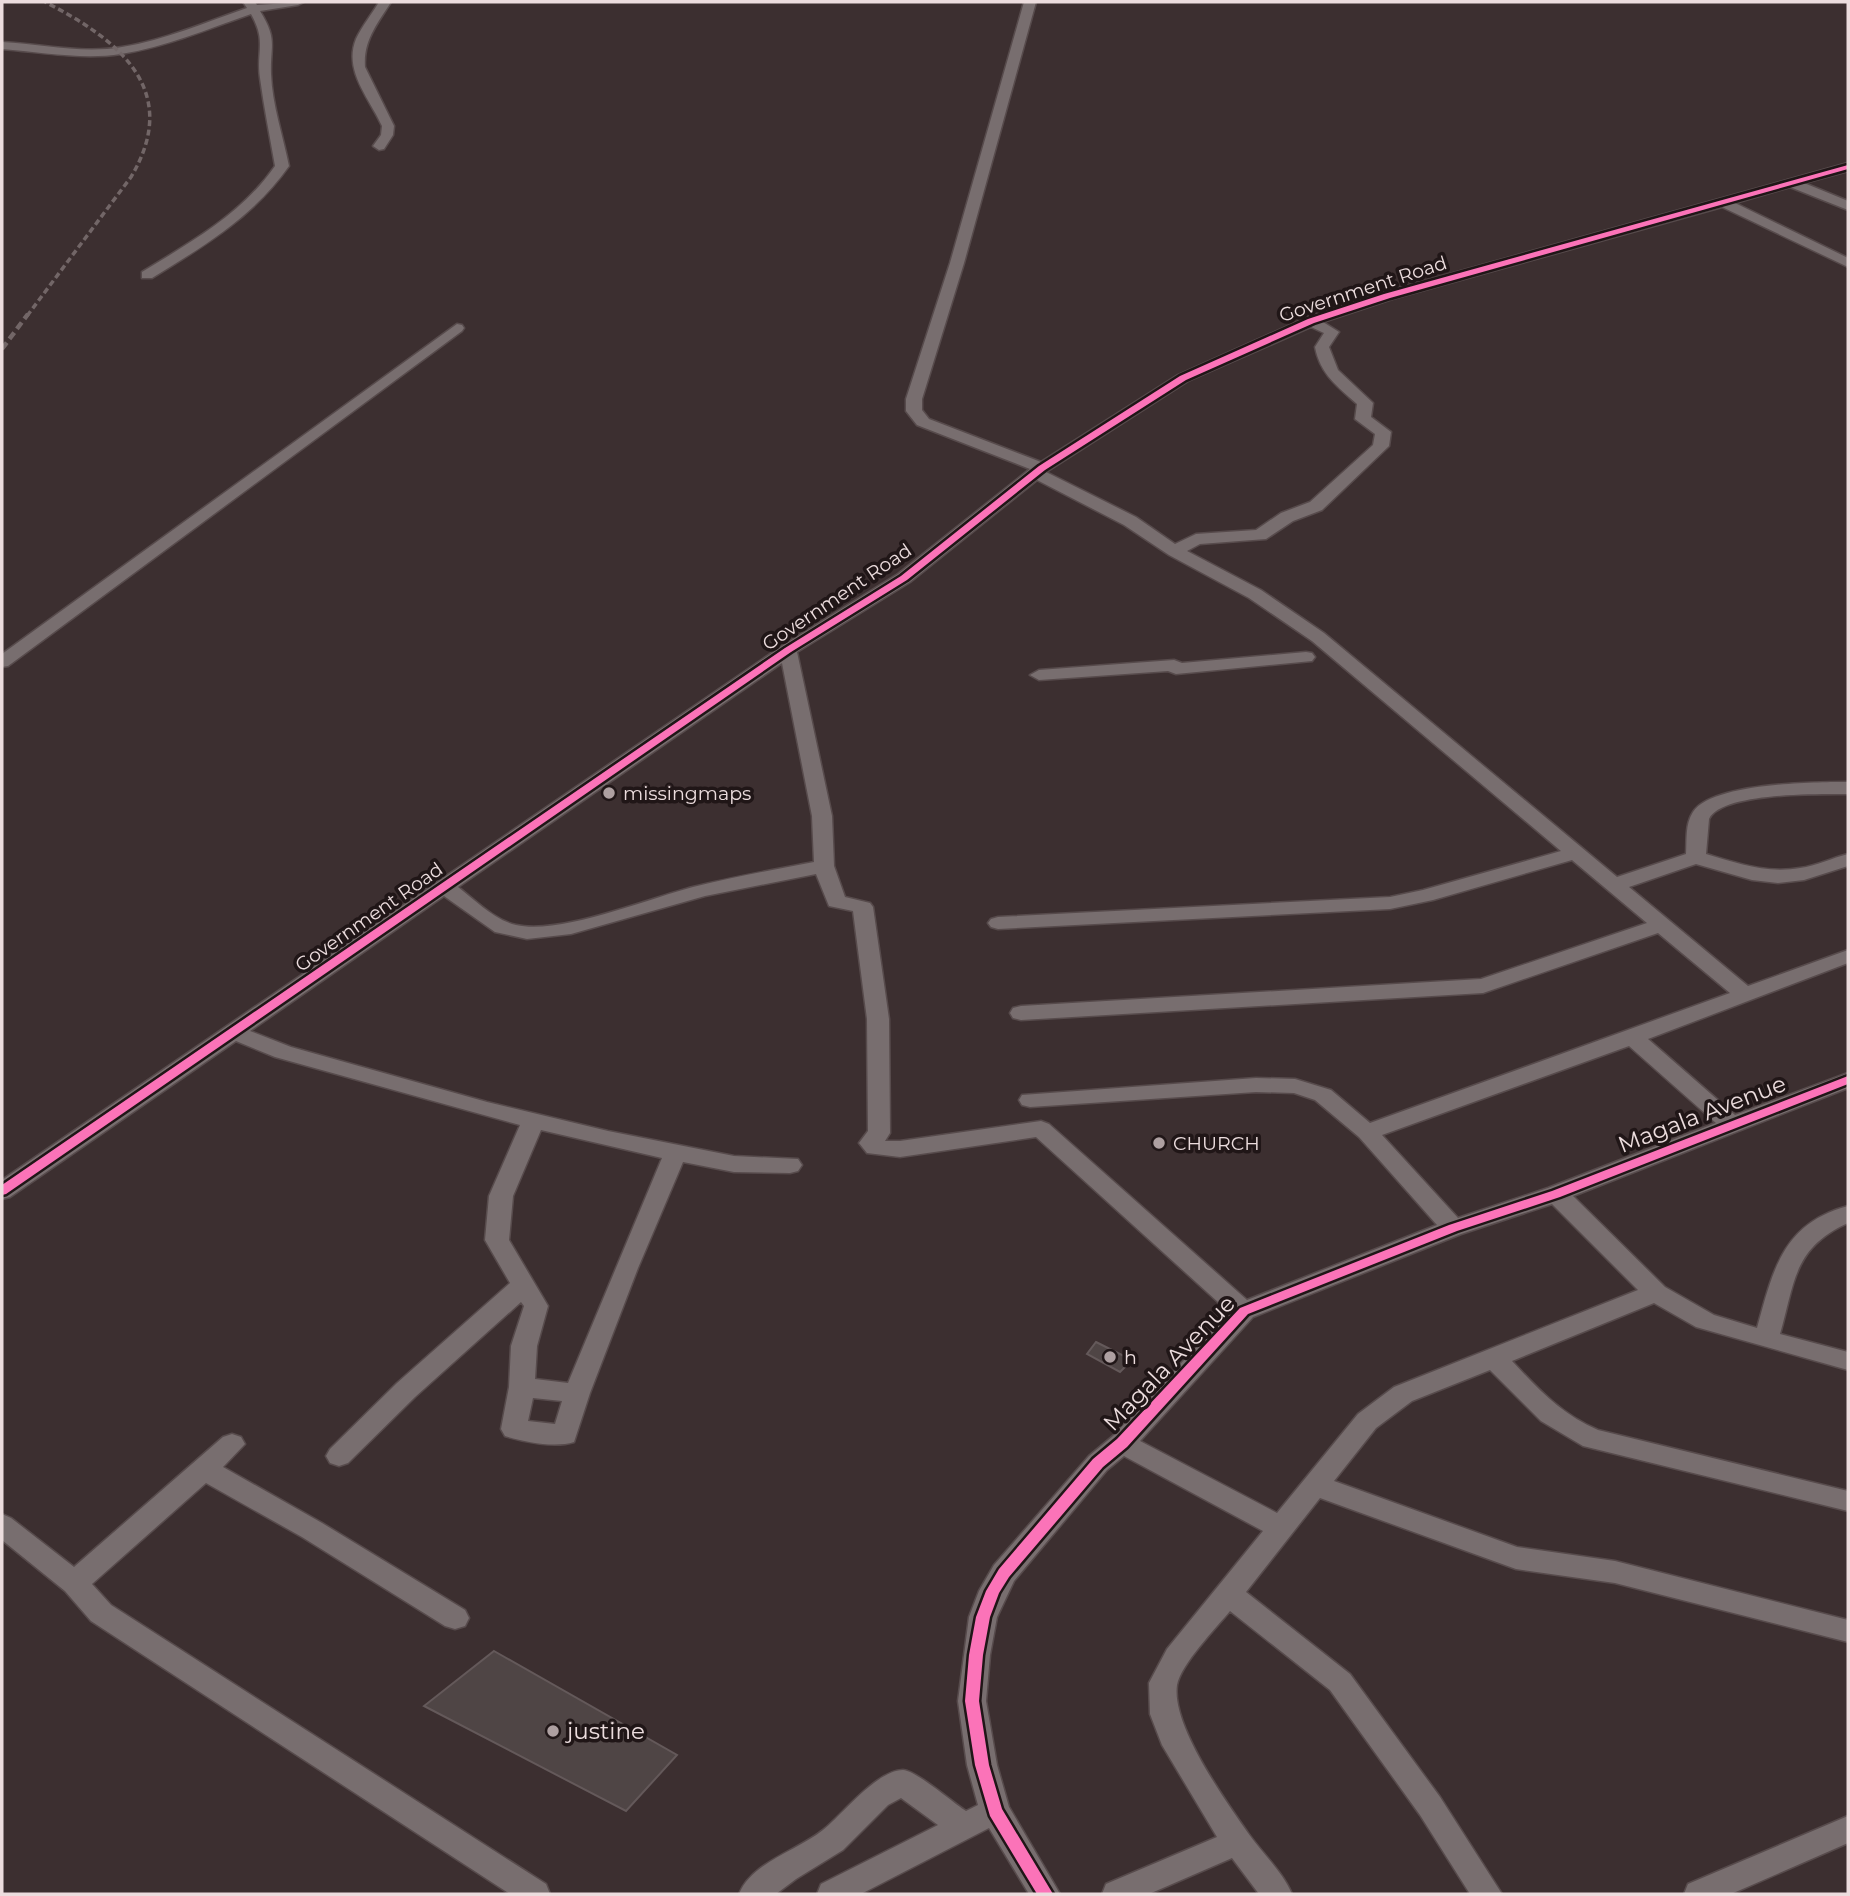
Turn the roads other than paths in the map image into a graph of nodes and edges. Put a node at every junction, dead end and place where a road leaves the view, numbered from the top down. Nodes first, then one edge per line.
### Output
1 (298, 2) edge
2 (385, 2) edge
3 (1030, 2) edge
4 (251, 5) edge
5 (2, 45) edge
6 (379, 146) dead end
7 (1848, 167) edge
8 (1791, 183) junction
9 (1723, 202) junction
10 (1848, 206) edge
11 (1848, 263) edge
12 (147, 275) dead end
13 (1311, 321) junction
14 (457, 328) dead end
15 (1039, 470) junction
16 (1175, 551) junction
17 (788, 650) junction
18 (1306, 657) dead end
19 (2, 662) edge
20 (1039, 675) dead end
21 (1848, 788) edge
22 (1576, 853) junction
23 (1696, 857) junction
24 (1848, 860) edge
25 (824, 866) junction
26 (1615, 885) junction
27 (445, 887) junction
28 (998, 923) dead end
29 (1661, 925) junction
30 (1848, 956) edge
31 (1743, 993) junction
32 (1021, 1013) dead end
33 (234, 1032) junction
34 (1632, 1037) junction
35 (1848, 1080) edge
36 (1030, 1100) dead end
37 (534, 1120) junction
38 (1731, 1124) junction
39 (1367, 1132) junction
40 (676, 1152) junction
41 (790, 1166) dead end
42 (2, 1191) edge
43 (1556, 1194) junction
44 (1848, 1214) edge
45 (1453, 1228) junction
46 (524, 1285) junction
47 (1656, 1293) junction
48 (1244, 1311) junction
49 (1766, 1340) junction
50 (1494, 1358) junction
51 (1848, 1361) edge
52 (522, 1387) junction
53 (577, 1393) junction
54 (1122, 1443) junction
55 (232, 1444) dead end
56 (339, 1456) dead end
57 (204, 1469) junction
58 (1317, 1486) junction
59 (1848, 1501) edge
60 (2, 1525) edge
61 (1280, 1527) junction
62 (75, 1583) junction
63 (1227, 1593) junction
64 (455, 1618) dead end
65 (1848, 1631) edge
66 (995, 1811) junction
67 (964, 1827) junction
68 (1848, 1829) edge
69 (1237, 1842) junction
70 (535, 1894) edge
71 (754, 1894) edge
72 (832, 1894) edge
73 (1045, 1894) edge
74 (1118, 1894) edge
75 (1276, 1894) edge
76 (1487, 1894) edge
77 (1699, 1894) edge

1 - 4 street
2 - 6 street
3 - 15 street
4 - 5 street
4 - 12 street
7 - 8 street, Government Road
8 - 9 street, Government Road
8 - 10 street
9 - 11 street
9 - 13 street, Government Road
13 - 15 street, Government Road
13 - 16 street
14 - 19 street
15 - 16 street
15 - 17 street, Government Road
16 - 22 street
17 - 25 street
17 - 27 street, Government Road
18 - 20 street
21 - 23 street
22 - 26 street
22 - 28 street
23 - 24 street
23 - 26 street
25 - 27 street
25 - 48 street
26 - 29 street
27 - 33 street, Government Road
29 - 31 street
29 - 32 street
30 - 31 street
31 - 34 street
33 - 37 street
33 - 42 street, Government Road
34 - 38 street
34 - 39 street
35 - 38 street, Magala Avenue
36 - 39 street
37 - 40 street
37 - 46 street
38 - 43 street, Magala Avenue
39 - 45 street
40 - 41 street
40 - 53 street
43 - 45 street, Magala Avenue
43 - 47 street
44 - 49 street
45 - 48 street, Magala Avenue
46 - 52 street
46 - 56 street
47 - 49 street
47 - 50 street
48 - 54 street, Magala Avenue
49 - 51 street
50 - 58 street
50 - 59 street
52 - 53 street
52 - 53 street
54 - 61 street
54 - 66 street, Magala Avenue
55 - 57 street
57 - 62 street
57 - 64 street
58 - 61 street
58 - 65 street
60 - 62 street
61 - 63 street
62 - 70 street
63 - 69 street
63 - 76 street
66 - 67 street
66 - 73 street, Magala Avenue
67 - 71 street
67 - 72 street
68 - 77 street
69 - 74 street
69 - 75 street

